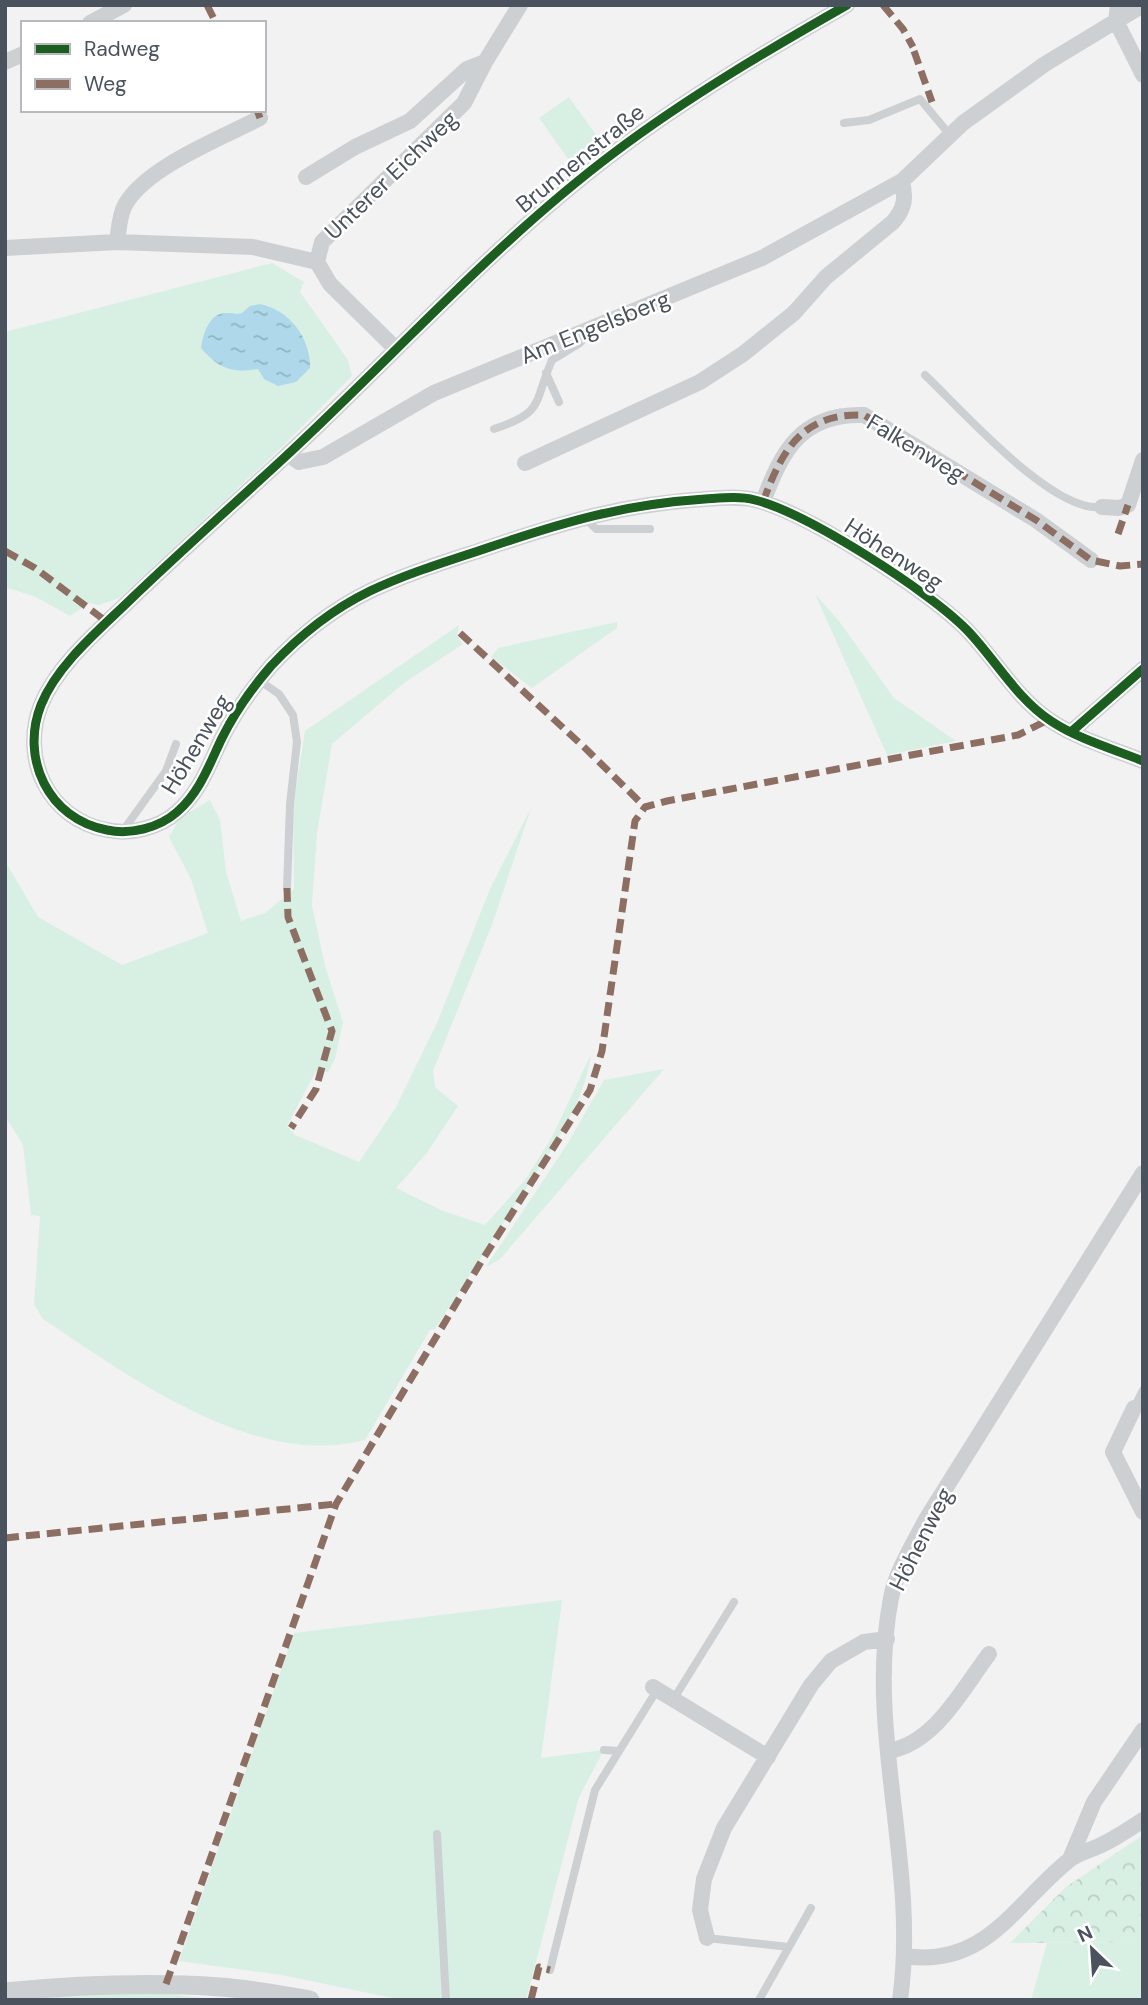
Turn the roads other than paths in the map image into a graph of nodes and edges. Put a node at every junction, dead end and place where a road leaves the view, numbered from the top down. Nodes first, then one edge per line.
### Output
1 (124, 5) edge
2 (520, 5) edge
3 (847, 5) edge
4 (1143, 5) edge
5 (1117, 13) edge
6 (94, 21) edge
7 (21, 55) edge
8 (5, 62) edge
9 (485, 62) junction
10 (1143, 75) edge
11 (260, 118) dead end
12 (844, 123) dead end
13 (950, 135) junction
14 (306, 177) dead end
15 (902, 181) junction
16 (117, 242) junction
17 (5, 248) edge
18 (317, 262) junction
19 (593, 327) junction
20 (395, 348) junction
21 (546, 373) junction
22 (925, 375) dead end
23 (559, 402) dead end
24 (494, 429) dead end
25 (288, 454) junction
26 (1143, 460) edge
27 (525, 463) dead end
28 (763, 502) junction
29 (1102, 507) joint
30 (583, 516) junction
31 (650, 529) dead end
32 (1091, 560) dead end
33 (1143, 669) edge
34 (260, 681) junction
35 (1071, 732) junction
36 (176, 744) dead end
37 (1143, 761) edge
38 (122, 832) junction
39 (286, 888) dead end
40 (1143, 1173) edge
41 (1143, 1390) edge
42 (1134, 1408) joint
43 (1143, 1512) edge
44 (734, 1602) dead end
45 (887, 1639) junction
46 (989, 1654) dead end
47 (655, 1688) joint
48 (673, 1700) junction
49 (1143, 1730) edge
50 (604, 1750) dead end
51 (619, 1751) junction
52 (888, 1751) junction
53 (768, 1757) junction
54 (1143, 1820) edge
55 (437, 1834) dead end
56 (1070, 1859) junction
57 (811, 1909) dead end
58 (707, 1938) joint
59 (789, 1947) junction
60 (905, 1956) junction
61 (550, 1970) dead end
62 (5, 1992) edge
63 (310, 2000) edge
64 (446, 2000) edge
65 (759, 2000) edge
66 (900, 2000) edge

1 - 6 street
2 - 9 street, Unterer Eichweg
3 - 20 street, Brunnenstraße
4 - 5 street, Am Engelsberg
5 - 10 street
5 - 13 street, Am Engelsberg
7 - 8 street
9 - 14 street, Unterer Eichweg
9 - 18 street, Unterer Eichweg
11 - 16 street
12 - 13 lane
13 - 15 street, Am Engelsberg
15 - 19 street, Am Engelsberg
15 - 27 street
16 - 17 street
16 - 18 street
18 - 20 street, Unterer Eichweg
19 - 21 lane
19 - 25 street, Am Engelsberg
20 - 25 street, Höhenweg
21 - 23 lane
21 - 24 lane
22 - 29 lane
25 - 38 street, Höhenweg
26 - 29 street
28 - 30 street, Höhenweg
28 - 32 street, Falkenweg
28 - 35 street, Höhenweg
30 - 31 lane
30 - 34 street, Höhenweg
33 - 35 street
34 - 38 street, Höhenweg
34 - 39 lane
35 - 37 street, Höhenweg
36 - 38 lane
40 - 45 street, Höhenweg
41 - 42 lane
42 - 43 street
44 - 48 lane
45 - 52 street, Höhenweg
45 - 53 street
46 - 52 street
47 - 48 street
47 - 51 lane
48 - 53 street
49 - 56 street
50 - 51 lane
51 - 61 lane
52 - 60 street, Höhenweg
53 - 58 street
54 - 56 street
55 - 64 lane
56 - 60 street
57 - 59 lane
58 - 59 lane
59 - 65 lane
60 - 66 street, Höhenweg
62 - 63 street

